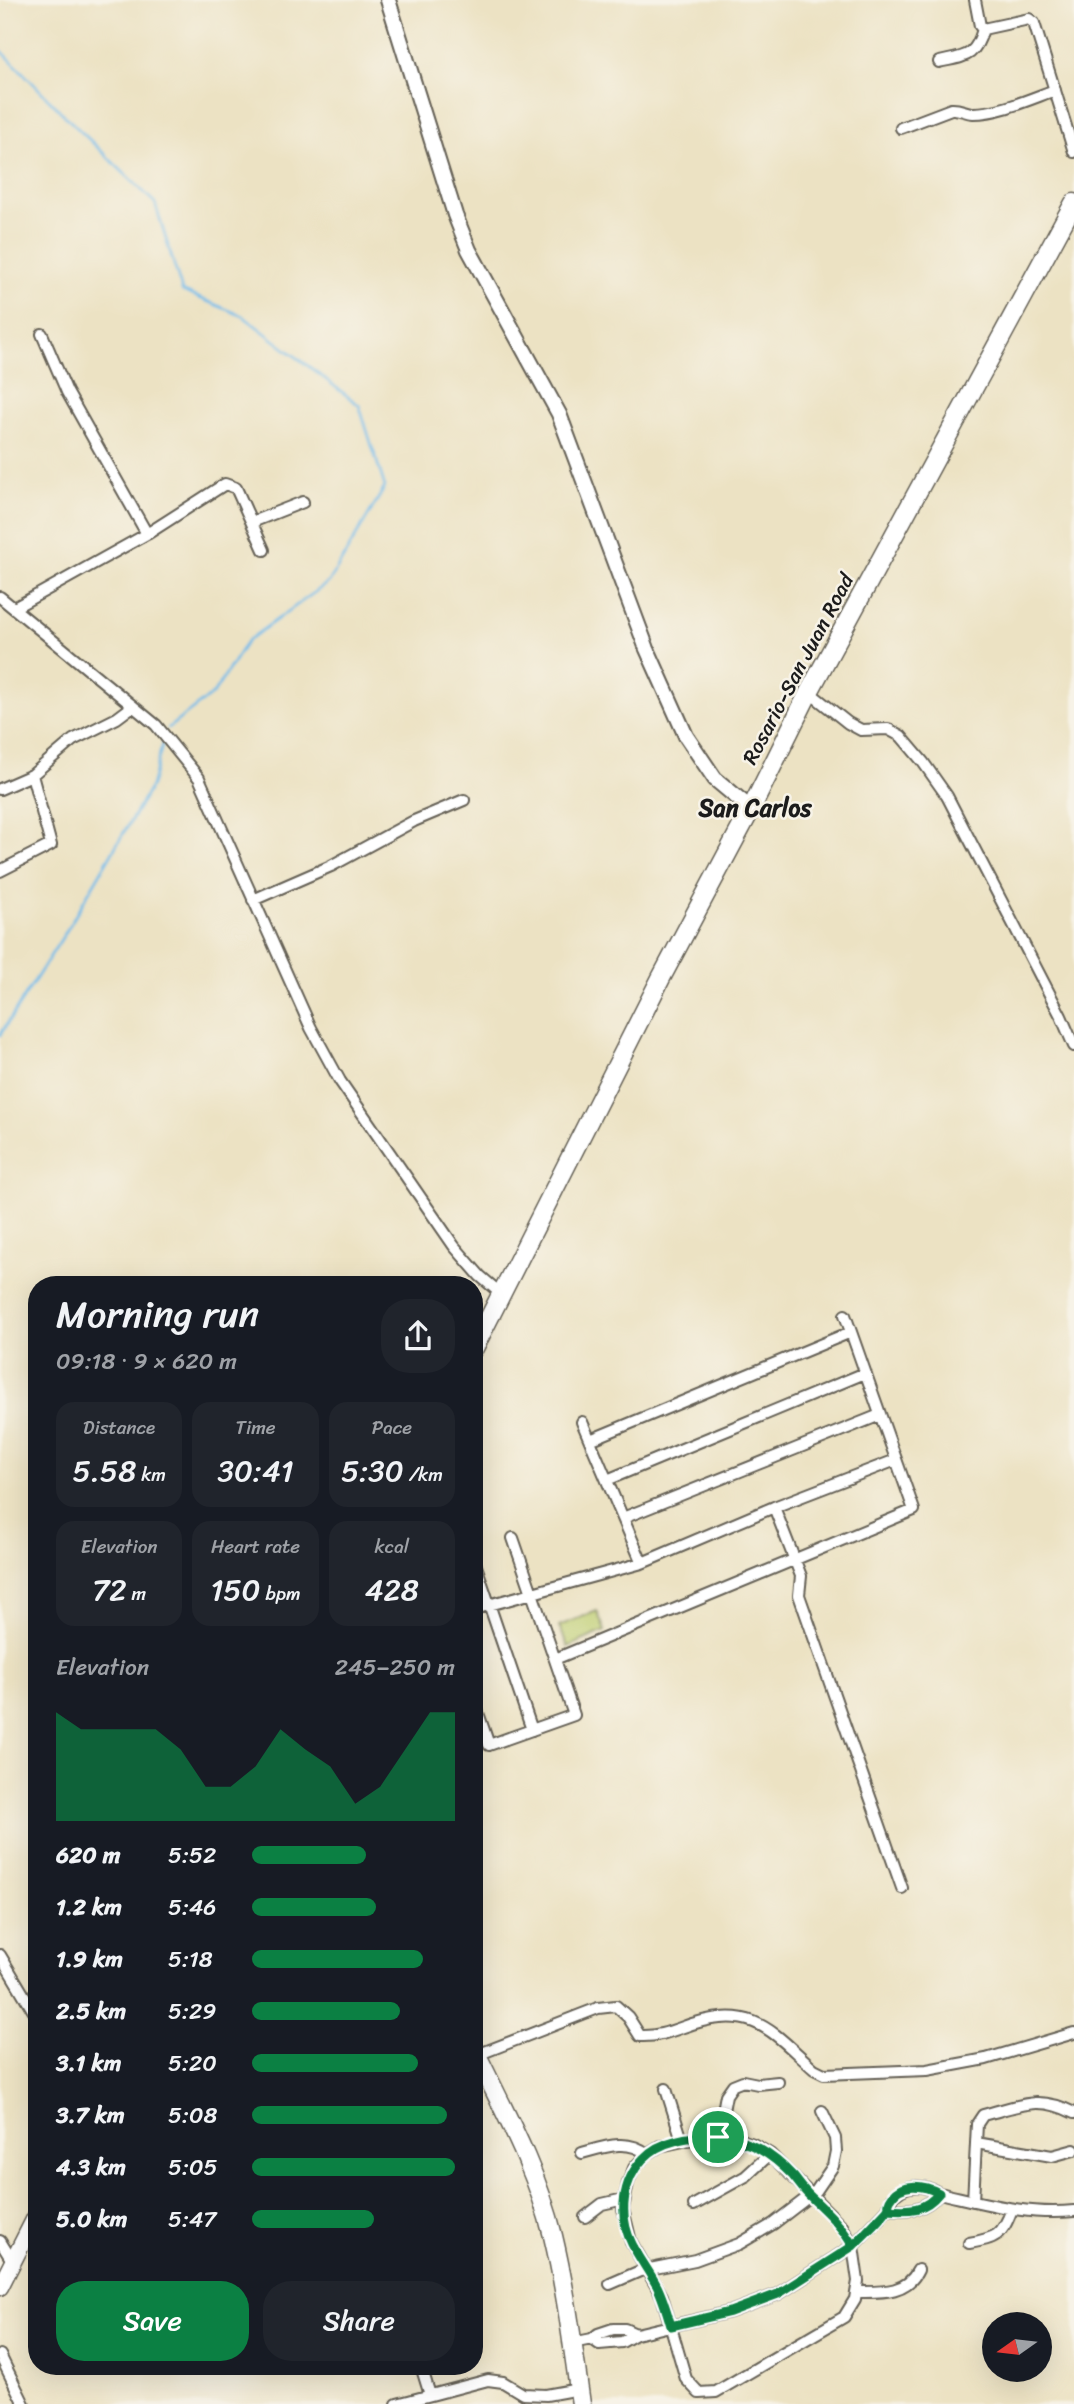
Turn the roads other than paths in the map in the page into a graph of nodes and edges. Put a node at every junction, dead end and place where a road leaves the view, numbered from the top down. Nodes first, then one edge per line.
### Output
1 (388, 0) edge
2 (975, 0) edge
3 (983, 29) junction
4 (939, 62) dead end
5 (1055, 90) junction
6 (901, 128) dead end
7 (1074, 152) edge
8 (1074, 203) edge
9 (42, 334) dead end
10 (303, 502) dead end
11 (252, 522) junction
12 (147, 534) junction
13 (264, 550) dead end
14 (0, 597) edge
15 (14, 608) junction
16 (809, 692) junction
17 (133, 706) junction
18 (32, 775) junction
19 (0, 789) edge
20 (464, 800) dead end
21 (751, 809) junction
22 (0, 871) edge
23 (253, 900) junction
24 (1074, 1046) edge
25 (480, 1276) edge
26 (483, 1279) edge
27 (500, 1293) junction
28 (845, 1315) dead end
29 (483, 1329) edge
30 (851, 1332) junction
31 (865, 1373) junction
32 (880, 1415) junction
33 (582, 1422) dead end
34 (590, 1440) junction
35 (896, 1460) junction
36 (607, 1480) junction
37 (774, 1507) junction
38 (623, 1518) junction
39 (513, 1538) dead end
40 (795, 1559) junction
41 (642, 1563) junction
42 (483, 1585) edge
43 (532, 1593) junction
44 (490, 1605) junction
45 (483, 1607) edge
46 (555, 1659) junction
47 (483, 1727) edge
48 (532, 1730) junction
49 (902, 1888) dead end
50 (0, 1955) edge
51 (28, 2002) edge
52 (1074, 2033) edge
53 (483, 2049) edge
54 (483, 2067) edge
55 (778, 2082) dead end
56 (666, 2089) dead end
57 (822, 2111) dead end
58 (1074, 2113) edge
59 (718, 2137) junction
60 (681, 2140) junction
61 (976, 2143) junction
62 (1074, 2150) edge
63 (582, 2153) dead end
64 (647, 2154) junction
65 (770, 2154) junction
66 (939, 2193) junction
67 (810, 2196) junction
68 (624, 2199) junction
69 (973, 2201) junction
70 (694, 2205) dead end
71 (888, 2209) junction
72 (1012, 2209) junction
73 (1074, 2211) edge
74 (585, 2217) dead end
75 (28, 2232) edge
76 (0, 2241) edge
77 (969, 2243) dead end
78 (853, 2246) junction
79 (13, 2262) junction
80 (918, 2270) dead end
81 (648, 2271) junction
82 (610, 2284) dead end
83 (0, 2287) edge
84 (858, 2291) junction
85 (671, 2326) junction
86 (572, 2343) junction
87 (0, 2355) edge
88 (424, 2375) edge
89 (430, 2395) junction
90 (580, 2397) edge
91 (24, 2404) edge
92 (397, 2404) edge

1 - 21 street
2 - 3 street
3 - 4 street
3 - 5 street
5 - 6 street
5 - 7 street
8 - 16 main road, Rosario-San Juan Road
9 - 12 street
10 - 11 street
11 - 12 street
11 - 13 street
12 - 15 street
14 - 15 street
15 - 17 street
16 - 21 main road, Rosario-San Juan Road
16 - 24 street
17 - 18 street
17 - 23 street
18 - 19 street
18 - 22 street
20 - 23 street
21 - 27 main road, Rosario-San Juan Road
23 - 25 street
26 - 27 street
27 - 29 main road, Rosario-San Juan Road
28 - 30 street
30 - 31 street
30 - 34 street
31 - 32 street
31 - 36 street
32 - 35 street
32 - 38 street
33 - 34 street
34 - 36 street
35 - 37 street
35 - 40 street
36 - 38 street
37 - 40 street
37 - 41 street
38 - 41 street
39 - 43 street
40 - 46 street
40 - 49 street
41 - 43 street
42 - 44 street
43 - 44 street
43 - 46 street
44 - 45 street
44 - 48 street
46 - 48 street
47 - 48 street
50 - 51 street
52 - 53 street
54 - 86 main road
55 - 59 street
56 - 60 street
57 - 67 street
58 - 61 street
59 - 60 street
59 - 65 street
60 - 64 street
61 - 62 street
61 - 69 street
63 - 64 street
64 - 68 street
65 - 67 street
65 - 70 street
66 - 69 street
66 - 71 street
66 - 71 street
67 - 78 street
67 - 81 street
68 - 74 street
68 - 81 street
69 - 72 street
71 - 78 street
72 - 73 street
72 - 77 street
75 - 79 main road
76 - 79 street
78 - 84 street
78 - 85 street
79 - 83 main road
80 - 84 street
81 - 82 street
81 - 85 street
84 - 85 street
85 - 86 street
86 - 90 main road
87 - 91 street
88 - 89 street
89 - 90 street
89 - 92 street

